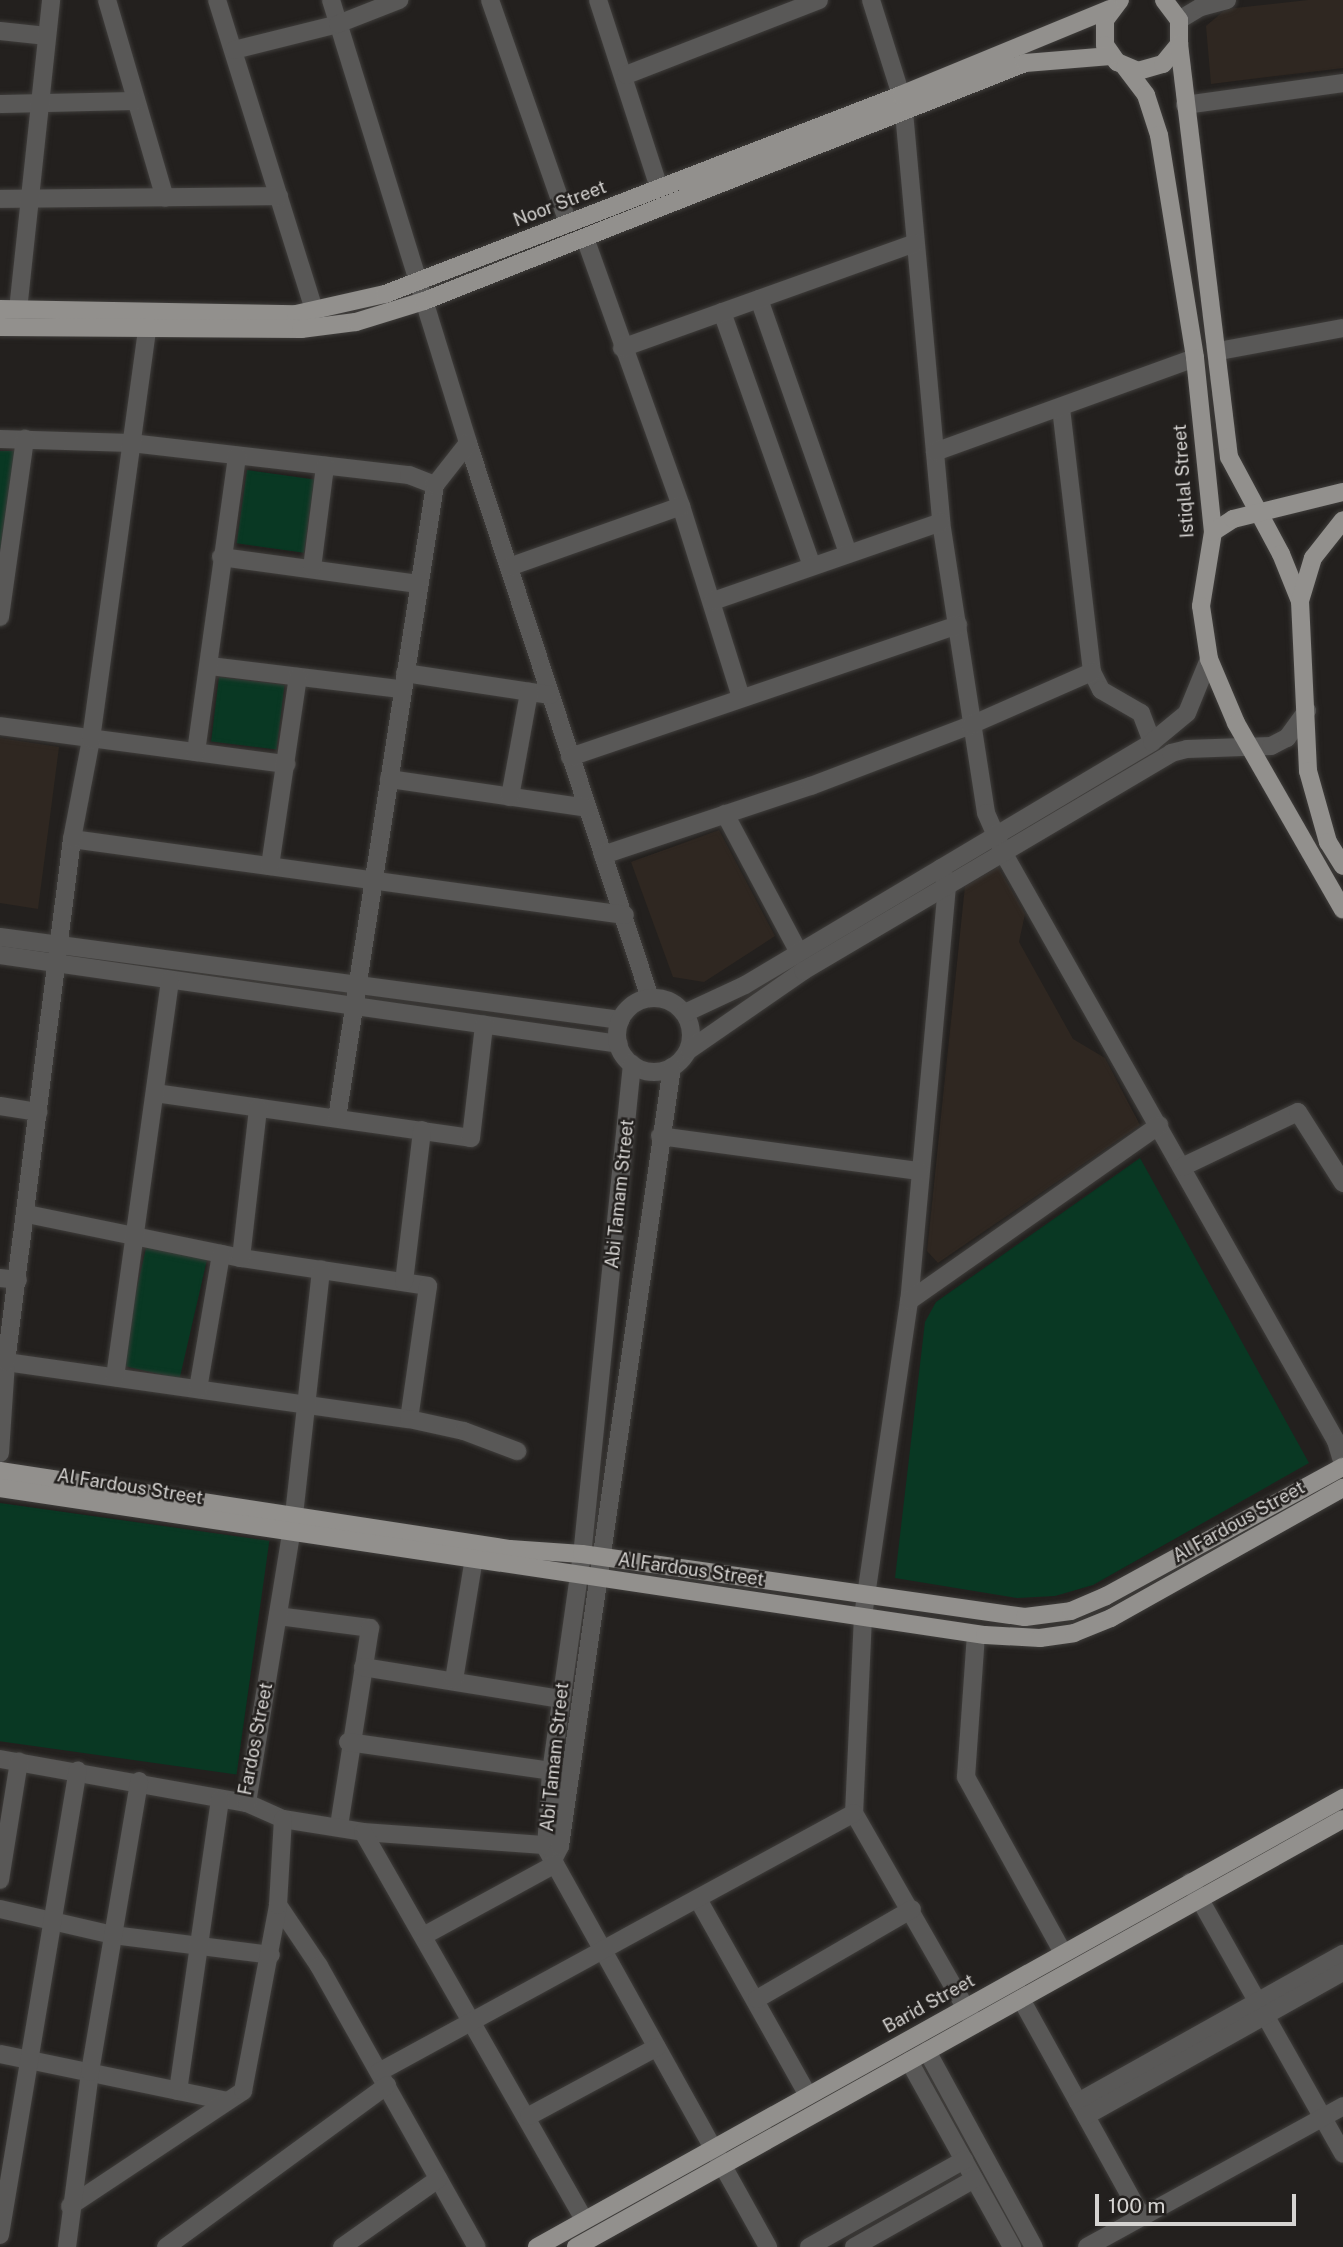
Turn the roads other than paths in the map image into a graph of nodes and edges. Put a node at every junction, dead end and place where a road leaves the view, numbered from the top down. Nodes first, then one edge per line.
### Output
1 (51, 0) edge
2 (107, 0) edge
3 (217, 0) edge
4 (331, 0) edge
5 (399, 0) edge
6 (490, 0) edge
7 (598, 0) edge
8 (819, 0) edge
9 (871, 0) edge
10 (1164, 0) edge
11 (1179, 0) edge
12 (1227, 0) edge
13 (1115, 4) edge
14 (1179, 20) junction
15 (338, 24) junction
16 (0, 31) edge
17 (47, 36) junction
18 (1179, 44) junction
19 (234, 50) junction
20 (1111, 55) junction
21 (1125, 67) junction
22 (626, 75) junction
23 (1343, 83) edge
24 (136, 101) junction
25 (0, 104) edge
26 (902, 104) junction
27 (1185, 105) junction
28 (41, 106) junction
29 (659, 188) junction
30 (279, 196) junction
31 (165, 198) junction
32 (0, 199) edge
33 (30, 201) junction
34 (568, 223) junction
35 (585, 238) junction
36 (915, 243) junction
37 (418, 281) junction
38 (759, 299) junction
39 (424, 301) junction
40 (9, 310) edge
41 (314, 310) junction
42 (722, 312) junction
43 (0, 327) edge
44 (147, 328) junction
45 (1343, 328) edge
46 (622, 348) junction
47 (1219, 351) junction
48 (1195, 358) junction
49 (1061, 408) junction
50 (0, 439) edge
51 (25, 439) junction
52 (131, 443) junction
53 (468, 443) junction
54 (935, 453) junction
55 (237, 456) junction
56 (326, 466) junction
57 (435, 485) junction
58 (1343, 492) edge
59 (681, 506) junction
60 (1259, 512) junction
61 (1343, 520) edge
62 (941, 522) junction
63 (1213, 532) junction
64 (848, 553) junction
65 (221, 557) junction
66 (812, 566) junction
67 (509, 567) junction
68 (312, 568) junction
69 (418, 584) junction
70 (713, 601) junction
71 (1300, 601) junction
72 (0, 617) edge
73 (958, 625) junction
74 (1209, 659) junction
75 (210, 666) junction
76 (1092, 672) junction
77 (298, 677) junction
78 (403, 681) junction
79 (529, 692) junction
80 (550, 695) junction
81 (741, 698) junction
82 (1307, 710) junction
83 (971, 725) junction
84 (0, 726) edge
85 (91, 739) junction
86 (1152, 742) junction
87 (1249, 747) junction
88 (196, 752) junction
89 (570, 757) junction
90 (286, 764) junction
91 (389, 779) junction
92 (510, 797) junction
93 (587, 808) junction
94 (725, 814) junction
95 (995, 836) junction
96 (72, 839) junction
97 (1004, 854) junction
98 (603, 855) junction
99 (270, 866) junction
100 (1343, 866) edge
101 (941, 868) junction
102 (375, 879) junction
103 (947, 886) junction
104 (1343, 910) edge
105 (625, 915) junction
106 (0, 937) edge
107 (798, 951) junction
108 (58, 954) junction
109 (0, 955) edge
110 (170, 979) junction
111 (357, 988) junction
112 (650, 998) junction
113 (353, 1006) junction
114 (685, 1013) junction
115 (620, 1020) junction
116 (484, 1025) junction
117 (618, 1044) junction
118 (688, 1050) junction
119 (632, 1064) junction
120 (672, 1067) junction
121 (155, 1093) junction
122 (0, 1106) edge
123 (258, 1108) junction
124 (39, 1112) junction
125 (337, 1118) junction
126 (1158, 1125) junction
127 (422, 1130) junction
128 (660, 1136) junction
129 (1182, 1167) junction
130 (920, 1171) junction
131 (1343, 1183) edge
132 (27, 1214) junction
133 (134, 1233) junction
134 (222, 1254) junction
135 (241, 1258) junction
136 (321, 1269) junction
137 (9, 1280) edge
138 (404, 1282) junction
139 (909, 1301) junction
140 (6, 1362) junction
141 (116, 1377) junction
142 (198, 1390) junction
143 (306, 1405) junction
144 (409, 1419) junction
145 (1340, 1443) edge
146 (517, 1451) dead end
147 (0, 1453) edge
148 (1343, 1466) edge
149 (0, 1471) edge
150 (1343, 1488) edge
151 (0, 1489) edge
152 (293, 1524) junction
153 (591, 1555) junction
154 (474, 1558) junction
155 (588, 1576) junction
156 (867, 1593) junction
157 (278, 1616) junction
158 (863, 1616) junction
159 (976, 1634) junction
160 (363, 1667) junction
161 (454, 1680) junction
162 (561, 1699) junction
163 (348, 1742) junction
164 (0, 1759) edge
165 (19, 1762) junction
166 (78, 1771) junction
167 (551, 1771) junction
168 (139, 1781) junction
169 (1343, 1798) edge
170 (220, 1799) junction
171 (247, 1803) junction
172 (854, 1813) junction
173 (283, 1819) junction
174 (1343, 1819) edge
175 (339, 1825) junction
176 (363, 1832) junction
177 (553, 1854) junction
178 (0, 1880) edge
179 (1190, 1882) junction
180 (1199, 1899) junction
181 (699, 1901) junction
182 (278, 1905) junction
183 (0, 1909) edge
184 (912, 1909) junction
185 (53, 1923) junction
186 (114, 1935) junction
187 (425, 1935) junction
188 (200, 1948) junction
189 (606, 1952) junction
190 (1063, 1953) junction
191 (1343, 1954) edge
192 (271, 1955) junction
193 (1343, 1972) edge
194 (1021, 1998) junction
195 (757, 1999) junction
196 (963, 2009) junction
197 (1261, 2009) junction
198 (472, 2018) junction
199 (975, 2024) junction
200 (657, 2047) junction
201 (927, 2051) junction
202 (0, 2054) edge
203 (30, 2060) junction
204 (909, 2061) junction
205 (90, 2072) junction
206 (383, 2079) junction
207 (178, 2091) junction
208 (808, 2095) junction
209 (226, 2101) junction
210 (1343, 2106) edge
211 (1082, 2109) junction
212 (529, 2116) junction
213 (1322, 2117) junction
214 (712, 2149) junction
215 (1343, 2154) edge
216 (964, 2160) junction
217 (721, 2166) junction
218 (438, 2179) junction
219 (974, 2179) junction
220 (71, 2206) junction
221 (1142, 2217) junction
222 (584, 2220) junction
223 (0, 2235) edge
224 (67, 2247) edge
225 (166, 2247) edge
226 (342, 2247) edge
227 (477, 2247) edge
228 (537, 2247) edge
229 (576, 2247) edge
230 (768, 2247) edge
231 (809, 2247) edge
232 (854, 2247) edge
233 (1012, 2247) edge
234 (1034, 2247) edge
235 (1087, 2247) edge

1 - 17 street
2 - 24 street
3 - 19 street
4 - 15 street
5 - 15 street
6 - 34 street
7 - 22 street
8 - 22 street
9 - 26 street
10 - 14 main road
11 - 14 street
12 - 14 street
13 - 20 main road
13 - 26 main road, Noor Street
14 - 18 main road
15 - 19 street
15 - 37 street
16 - 17 street
17 - 28 street
18 - 21 main road
18 - 27 main road
19 - 30 street
20 - 21 main road, Istiqlal Street
20 - 26 main road, Noor Street
21 - 48 main road, Istiqlal Street
22 - 29 street
23 - 27 street
24 - 28 street
24 - 31 street
25 - 28 street
26 - 29 main road, Noor Street
26 - 35 main road, Noor Street
26 - 36 street
27 - 47 main road
28 - 33 street
29 - 34 main road, Noor Street
30 - 31 street
30 - 41 street
31 - 33 street
32 - 33 street
33 - 40 street
34 - 37 main road, Noor Street
35 - 39 main road, Noor Street
35 - 46 street
36 - 38 street
36 - 54 street
37 - 39 street
37 - 41 main road, Noor Street
38 - 42 street
38 - 64 street
39 - 44 main road, Noor Street
39 - 53 street
40 - 41 main road, Noor Street
42 - 46 street
42 - 66 street
43 - 44 main road, Noor Street
44 - 52 street
45 - 47 street
46 - 59 street
47 - 60 main road
48 - 49 street
48 - 63 main road, Istiqlal Street
49 - 54 street
49 - 76 street
50 - 51 street
51 - 52 street
51 - 72 street
52 - 55 street
52 - 85 street
53 - 57 street
53 - 67 street
54 - 62 street
55 - 56 street
55 - 65 street
56 - 57 street
56 - 68 street
57 - 69 street
58 - 60 main road
59 - 67 street
59 - 70 street
60 - 63 main road
60 - 71 main road
61 - 71 main road
62 - 64 street
62 - 73 street
63 - 74 main road, Istiqlal Street
64 - 66 street
65 - 68 street
65 - 75 street
66 - 70 street
67 - 80 street
68 - 69 street
69 - 78 street
70 - 81 street
71 - 82 main road
73 - 81 street
73 - 83 street
74 - 86 street
74 - 87 main road, Istiqlal Street
75 - 77 street
75 - 88 street
76 - 83 street
76 - 86 street
77 - 78 street
77 - 90 street
78 - 79 street
78 - 91 street
79 - 80 street
79 - 92 street
80 - 89 street
81 - 89 street
82 - 87 street
82 - 100 main road
83 - 94 street
83 - 95 street
84 - 85 street
85 - 88 street
85 - 96 street
86 - 95 street
87 - 97 street
87 - 104 main road, Istiqlal Street
88 - 90 street
89 - 93 street
90 - 99 street
91 - 92 street
91 - 102 street
92 - 93 street
93 - 98 street
94 - 98 street
94 - 107 street
95 - 97 street
95 - 101 street
96 - 99 street
96 - 108 street
97 - 103 street
97 - 126 street
98 - 105 street
99 - 102 street
101 - 103 street
101 - 107 street
102 - 105 street
102 - 111 street
103 - 118 street
103 - 130 street
105 - 112 street
106 - 108 street
107 - 114 street
108 - 109 street
108 - 110 street
108 - 111 street
108 - 124 street
110 - 113 street
110 - 121 street
111 - 113 street
111 - 115 street
112 - 114 street
112 - 115 street
113 - 116 street
113 - 125 street
114 - 118 street
115 - 117 street
116 - 117 street
116 - 127 street
117 - 119 street
118 - 120 street
119 - 120 street
119 - 153 street, Abi Tamam Street
120 - 128 street, Abi Tamam Street
121 - 123 street
121 - 133 street
122 - 124 street
123 - 125 street
123 - 135 street
124 - 132 street
125 - 127 street
126 - 129 street
126 - 139 street
127 - 138 street
128 - 130 street
128 - 153 street, Abi Tamam Street
129 - 131 street
129 - 145 street
130 - 139 street
132 - 133 street
132 - 137 street
133 - 134 street
133 - 141 street
134 - 135 street
134 - 142 street
135 - 136 street
136 - 138 street
136 - 143 street, Fardos Street
137 - 140 street
138 - 144 street
139 - 156 street
140 - 141 street
140 - 147 street
141 - 142 street
142 - 143 street
143 - 144 street
143 - 152 street, Fardos Street
144 - 146 street
145 - 148 street
148 - 156 main road, Al Fardous Street
149 - 152 main road, Al Fardous Street
150 - 159 main road, Al Fardous Street
151 - 152 main road, Al Fardous Street
152 - 153 main road, Al Fardous Street
152 - 154 main road, Al Fardous Street
152 - 157 street, Fardos Street
153 - 155 street, Abi Tamam Street
153 - 156 main road, Al Fardous Street
154 - 155 main road, Al Fardous Street
154 - 161 street
155 - 158 main road, Al Fardous Street
155 - 162 street, Abi Tamam Street
155 - 177 street, Abi Tamam Street
156 - 158 street
157 - 160 street
157 - 171 street, Fardos Street
158 - 159 main road, Al Fardous Street
158 - 172 street
159 - 190 street
160 - 161 street
160 - 163 street
161 - 162 street
162 - 167 street, Abi Tamam Street
163 - 167 street
163 - 175 street
164 - 165 street, Fardos Street
165 - 166 street, Fardos Street
165 - 178 street
166 - 168 street, Fardos Street
166 - 185 street
167 - 177 street, Abi Tamam Street
168 - 170 street, Fardos Street
168 - 186 street
169 - 179 main road, Barid Street
170 - 171 street, Fardos Street
170 - 188 street
171 - 173 street
172 - 181 street
172 - 184 street
173 - 175 street
173 - 182 street
174 - 180 main road
175 - 176 street
176 - 177 street
176 - 187 street
177 - 187 street
177 - 189 street
179 - 180 street
179 - 190 main road, Barid Street
180 - 194 main road
180 - 197 street
181 - 189 street
181 - 195 street
182 - 192 street
182 - 206 street
183 - 185 street
184 - 195 street
184 - 196 street
185 - 186 street
185 - 203 street
186 - 188 street
186 - 205 street
187 - 198 street
188 - 192 street
188 - 207 street
189 - 198 street
189 - 200 street
190 - 196 main road, Barid Street
191 - 197 street
192 - 209 street
193 - 197 street
194 - 199 main road
194 - 211 street
195 - 208 street
196 - 199 street
196 - 208 main road, Barid Street
197 - 211 street
197 - 213 street
198 - 206 street
198 - 212 street
199 - 201 main road
200 - 212 street
200 - 214 street
201 - 204 main road
201 - 234 street
202 - 203 street
203 - 205 street
203 - 223 street
204 - 216 street
204 - 217 main road
205 - 207 street
205 - 220 street
206 - 218 street
206 - 225 street
207 - 209 street
208 - 214 main road, Barid Street
209 - 220 street
210 - 213 street
211 - 221 street
212 - 222 street
213 - 215 street
213 - 221 street
214 - 217 street
214 - 222 main road, Barid Street
216 - 219 street
216 - 231 street
217 - 229 main road
217 - 230 street
218 - 226 street
218 - 227 street
219 - 232 street
219 - 233 street
220 - 224 street
221 - 235 street
222 - 228 main road, Barid Street

